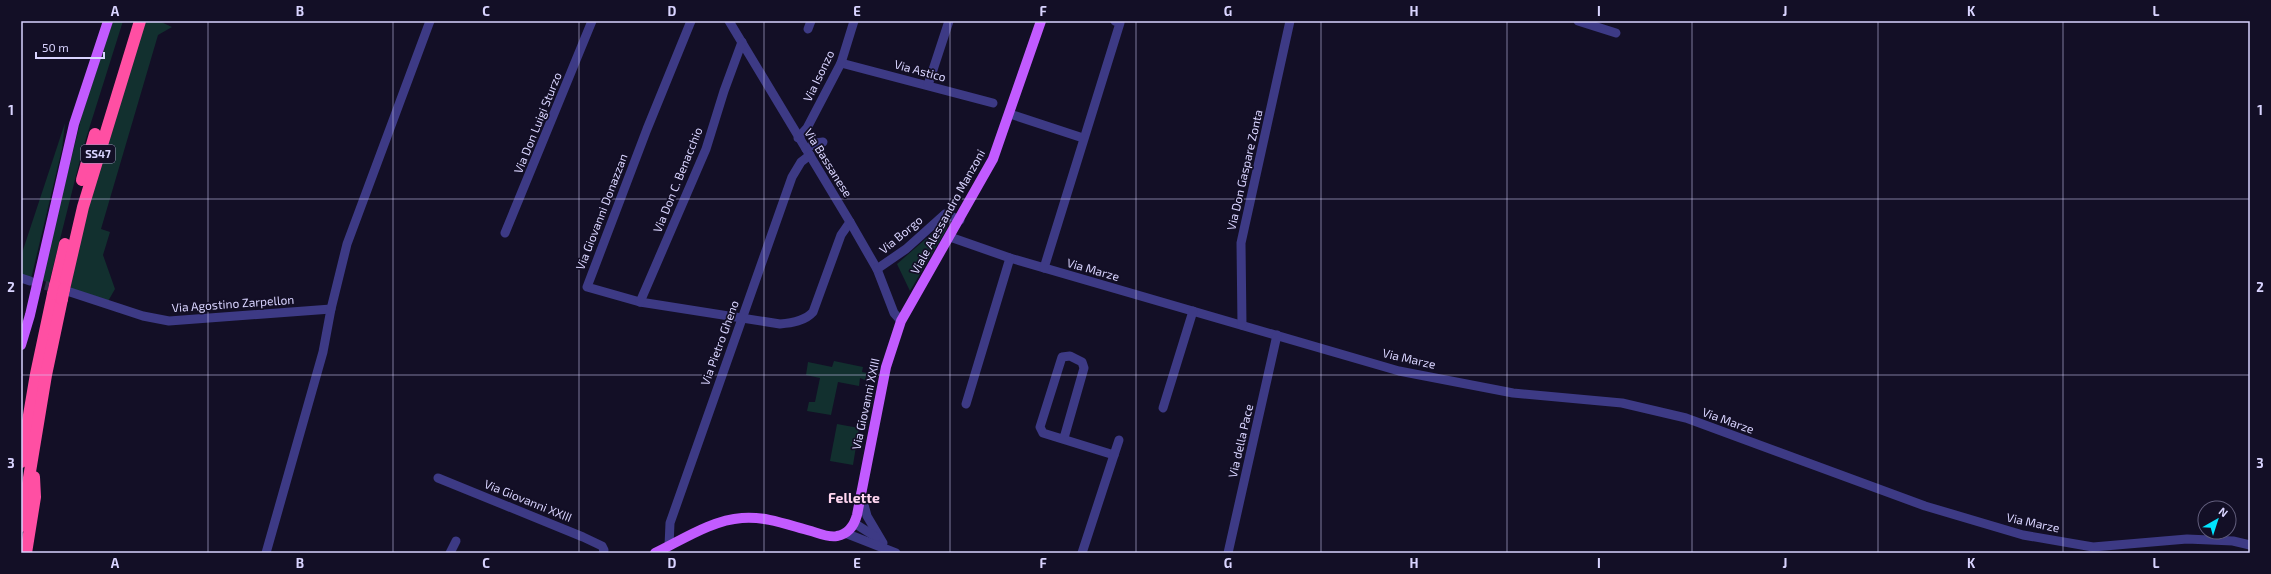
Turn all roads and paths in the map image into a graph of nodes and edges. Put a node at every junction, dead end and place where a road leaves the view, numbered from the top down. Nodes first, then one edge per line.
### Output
1 (108, 21) edge
2 (132, 21) edge
3 (140, 21) edge
4 (430, 21) edge
5 (592, 21) edge
6 (691, 21) edge
7 (729, 21) edge
8 (854, 21) edge
9 (949, 21) edge
10 (1041, 21) edge
11 (1115, 21) edge
12 (1290, 21) edge
13 (1578, 21) edge
14 (1616, 33) dead end
15 (742, 42) junction
16 (841, 63) junction
17 (928, 85) junction
18 (992, 103) dead end
19 (1010, 114) junction
20 (798, 138) junction
21 (1083, 138) junction
22 (823, 142) dead end
23 (808, 152) junction
24 (960, 220) junction
25 (850, 222) junction
26 (505, 233) dead end
27 (950, 237) junction
28 (1010, 258) junction
29 (1044, 268) junction
30 (877, 269) junction
31 (21, 278) edge
32 (30, 282) tunnel mouth
33 (61, 292) junction
34 (640, 302) junction
35 (331, 309) junction
36 (1193, 311) junction
37 (742, 317) junction
38 (901, 321) junction
39 (1242, 325) junction
40 (1278, 335) junction
41 (21, 345) edge
42 (966, 404) dead end
43 (1163, 408) dead end
44 (29, 414) junction
45 (21, 437) edge
46 (1064, 438) junction
47 (1119, 440) dead end
48 (1114, 455) junction
49 (26, 461) edge
50 (438, 478) dead end
51 (862, 493) junction
52 (854, 523) junction
53 (21, 526) edge
54 (845, 533) junction
55 (456, 541) dead end
56 (883, 543) junction
57 (2250, 545) edge
58 (669, 546) junction
59 (26, 553) edge
60 (266, 553) edge
61 (450, 553) edge
62 (603, 553) edge
63 (655, 553) edge
64 (896, 553) edge
65 (1082, 553) edge
66 (1228, 553) edge

1 - 41 main road
2 - 33 highway, SS47
3 - 33 highway, SS47
4 - 35 street
5 - 26 street, Via Don Luigi Sturzo
6 - 34 street, Via Giovanni Donazzan
7 - 15 street, Via Bassanese
8 - 16 street, Via Isonzo
9 - 17 street
10 - 19 main road, Viale Alessandro Manzoni
11 - 21 street
12 - 39 street, Via Don Gaspare Zonta
13 - 14 street
15 - 20 street, Via Bassanese
15 - 34 street, Via Don C. Benacchio
16 - 17 street, Via Astico
16 - 20 street, Via Isonzo
17 - 18 street, Via Astico
19 - 21 street
19 - 24 main road, Viale Alessandro Manzoni
20 - 23 street, Via Bassanese
21 - 29 street
22 - 23 street
23 - 25 street, Via Bassanese
23 - 37 street, Via Pietro Gheno
24 - 27 main road, Viale Alessandro Manzoni
24 - 30 street, Via Borgo
25 - 30 street, Via Bassanese
25 - 37 street, Via Giovanni Donazzan
27 - 28 street, Via Marze
27 - 38 main road, Viale Alessandro Manzoni
28 - 29 street, Via Marze
28 - 42 street
29 - 36 street, Via Marze
30 - 38 street, Via Bassanese
31 - 32 street
33 - 35 street, Via Agostino Zarpellon
33 - 44 highway, SS47
33 - 49 highway, SS47
34 - 37 street, Via Giovanni Donazzan
35 - 60 street
36 - 39 street, Via Marze
36 - 43 street
37 - 58 street, Via Pietro Gheno
38 - 51 main road, Via Giovanni XXIII
39 - 40 street, Via Marze
40 - 57 street, Via Marze
40 - 66 street, Via della Pace
44 - 45 highway
44 - 49 highway, SS47
46 - 46 street
46 - 48 street
47 - 48 street
48 - 65 street
49 - 53 highway, SS47
49 - 59 highway
50 - 62 street, Via Giovanni XXIII
51 - 52 main road, Via Giovanni XXIII
51 - 56 street, Via Giovanni XXIII
52 - 54 main road, Via Giovanni XXIII
52 - 56 street, Via Giovanni XXIII
54 - 58 main road
54 - 64 street
55 - 61 street
56 - 64 street, Via Giovanni XXIII
58 - 63 main road

